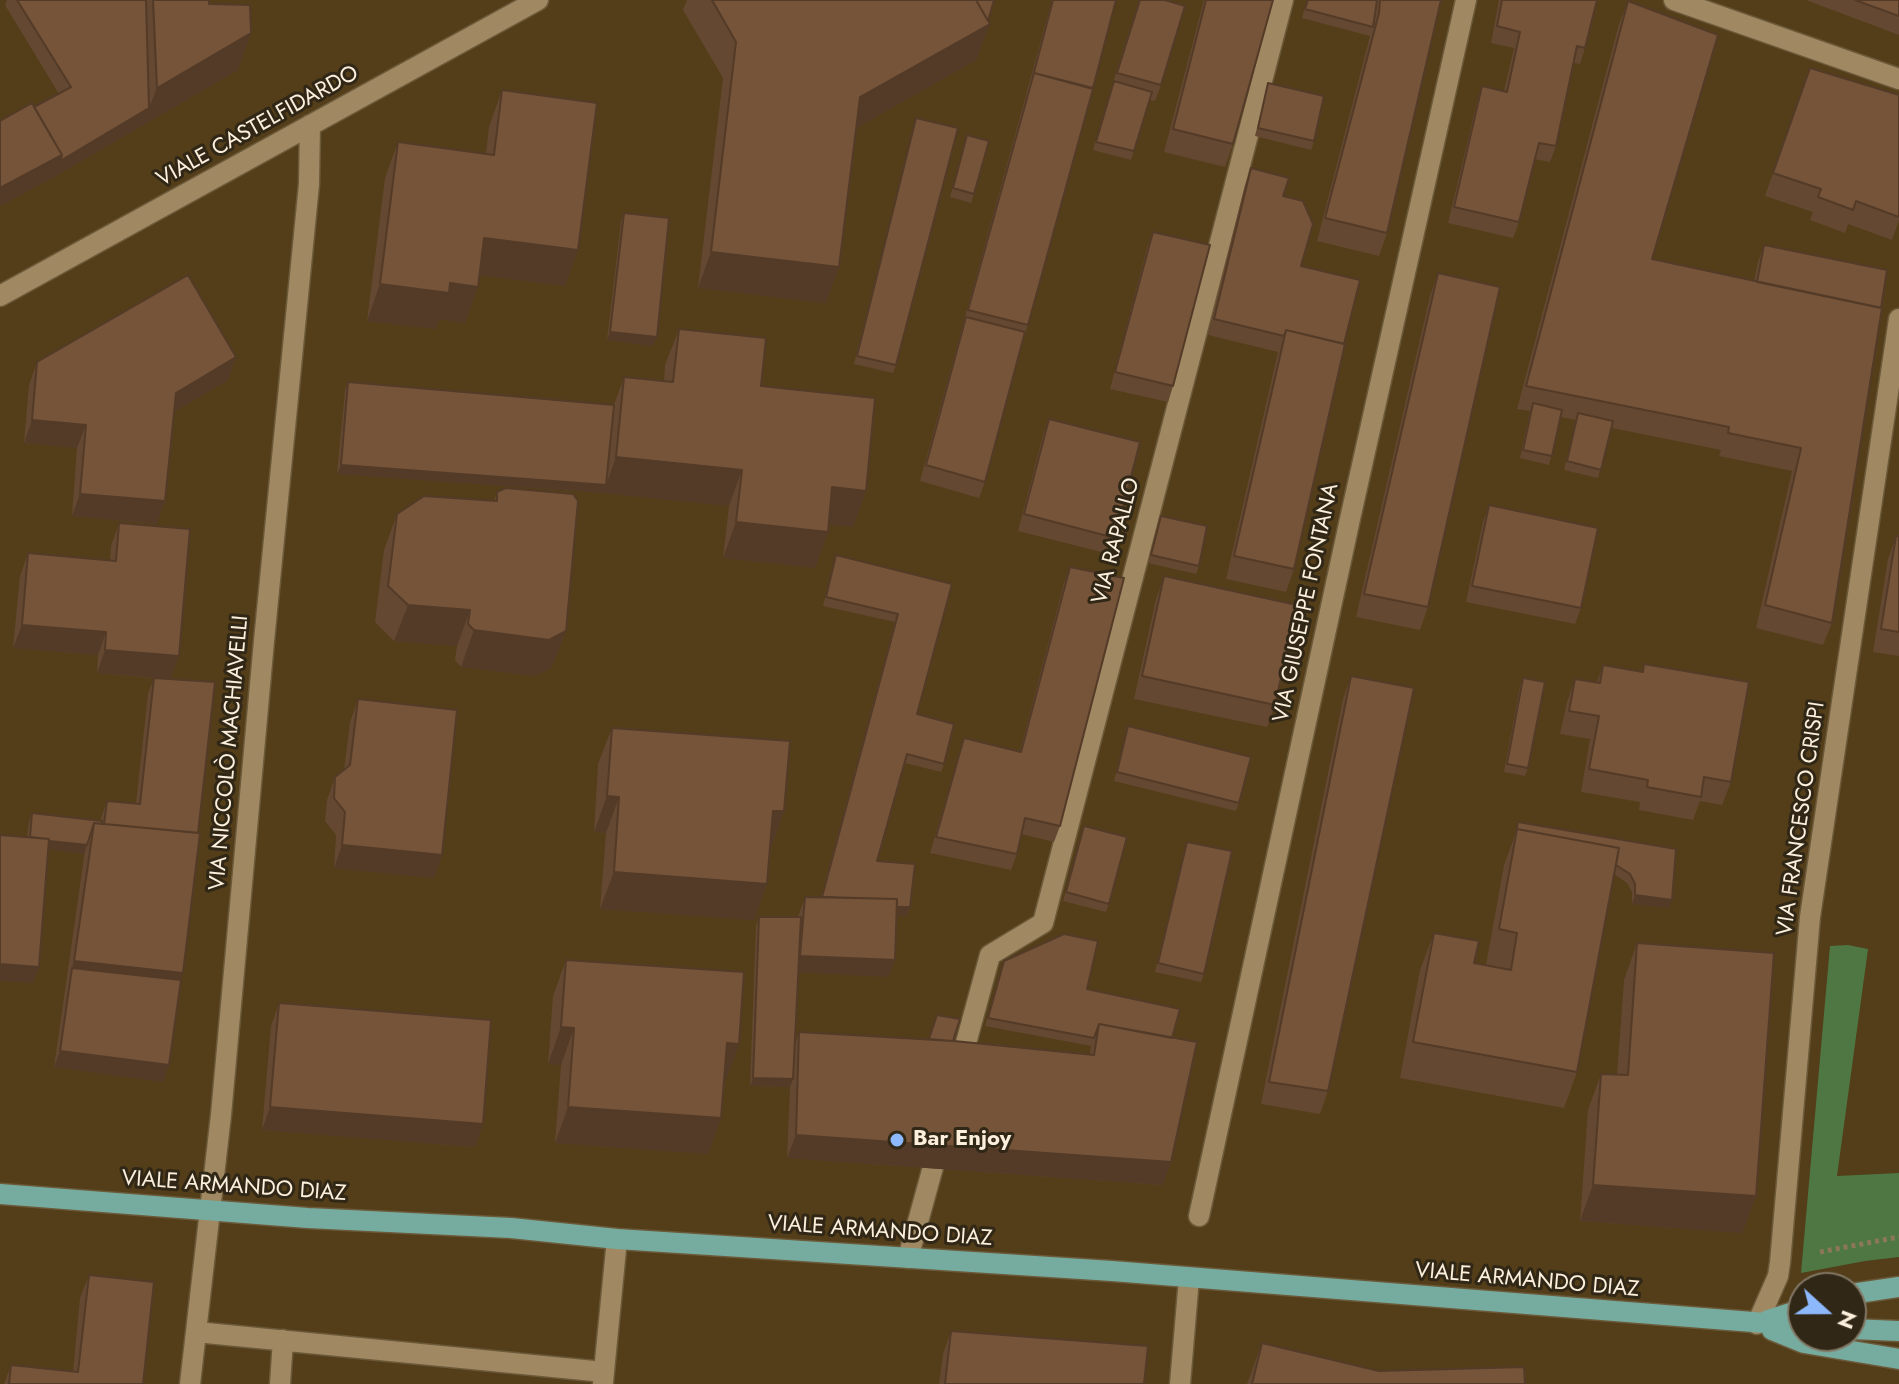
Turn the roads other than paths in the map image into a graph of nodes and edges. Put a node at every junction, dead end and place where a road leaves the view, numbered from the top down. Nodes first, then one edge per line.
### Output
1 (538, 0) edge
2 (1283, 0) edge
3 (1466, 0) edge
4 (1674, 0) edge
5 (1899, 79) edge
6 (310, 125) junction
7 (0, 296) edge
8 (1899, 319) edge
9 (960, 1065) edge
10 (933, 1167) edge
11 (0, 1194) edge
12 (1201, 1207) dead end
13 (210, 1210) junction
14 (617, 1239) junction
15 (908, 1258) junction
16 (1189, 1278) junction
17 (1899, 1287) edge
18 (1867, 1292) edge
19 (1787, 1314) edge
20 (1757, 1324) junction
21 (1787, 1325) edge
22 (1867, 1330) edge
23 (1899, 1331) edge
24 (196, 1332) junction
25 (283, 1340) junction
26 (1899, 1359) edge
27 (603, 1378) edge
28 (190, 1384) edge
29 (280, 1384) edge
30 (1180, 1384) edge

1 - 6 street, VIALE CASTELFIDARDO
2 - 9 street, VIA RAPALLO
3 - 12 street, VIA GIUSEPPE FONTANA
4 - 5 street
6 - 7 street, VIALE CASTELFIDARDO
6 - 13 street, VIA NICCOLÒ MACHIAVELLI
8 - 20 street, VIA FRANCESCO CRISPI
10 - 15 street
11 - 13 main road, VIALE ARMANDO DIAZ
13 - 14 main road, VIALE ARMANDO DIAZ
13 - 24 street, VIA NICCOLÒ MACHIAVELLI
14 - 15 main road, VIALE ARMANDO DIAZ
14 - 27 street
15 - 16 main road, VIALE ARMANDO DIAZ
16 - 20 main road, VIALE ARMANDO DIAZ
16 - 30 street
17 - 18 main road
19 - 20 main road
20 - 21 main road, VIALE ARMANDO DIAZ
20 - 26 main road
22 - 23 main road
24 - 25 street
24 - 28 street, VIA NICCOLÒ MACHIAVELLI
25 - 27 street
25 - 29 street

